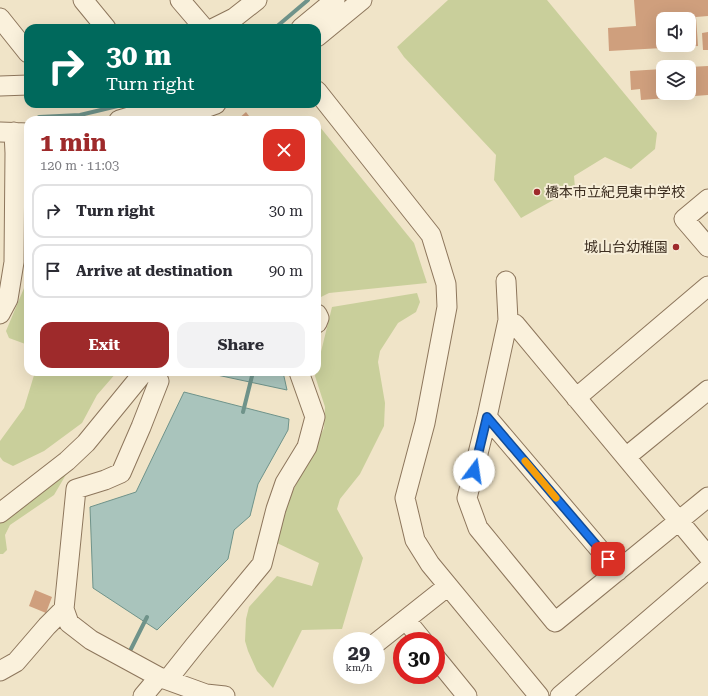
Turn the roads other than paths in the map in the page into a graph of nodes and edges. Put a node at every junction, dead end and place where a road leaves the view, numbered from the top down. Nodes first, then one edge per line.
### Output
1 (83, 0) edge
2 (180, 0) edge
3 (257, 0) edge
4 (335, 0) edge
5 (362, 0) edge
6 (0, 18) edge
7 (103, 24) edge
8 (201, 24) edge
9 (222, 24) edge
10 (306, 24) edge
11 (321, 34) edge
12 (24, 48) edge
13 (24, 85) edge
14 (0, 86) edge
15 (321, 95) edge
16 (159, 108) edge
17 (205, 108) edge
18 (132, 116) edge
19 (182, 116) edge
20 (14, 132) edge
21 (14, 152) edge
22 (708, 198) edge
23 (7, 224) edge
24 (708, 247) edge
25 (506, 281) dead end
26 (708, 286) edge
27 (0, 314) edge
28 (515, 324) dead end
29 (141, 376) edge
30 (156, 376) edge
31 (300, 376) edge
32 (708, 390) edge
33 (576, 398) junction
34 (487, 417) junction
35 (626, 458) junction
36 (708, 497) edge
37 (0, 513) edge
38 (679, 521) junction
39 (708, 556) edge
40 (708, 569) edge
41 (618, 571) junction
42 (448, 586) junction
43 (64, 609) junction
44 (406, 620) junction
45 (415, 632) edge
46 (385, 636) edge
47 (445, 669) edge
48 (0, 671) edge
49 (164, 678) junction
50 (143, 696) edge
51 (225, 696) edge
52 (467, 696) edge
53 (539, 696) edge
54 (560, 696) edge

1 - 7 street
2 - 8 street
3 - 9 street
4 - 10 street
5 - 11 street
6 - 12 street
13 - 14 street
15 - 42 street
16 - 18 street
17 - 19 street
20 - 21 street
21 - 23 street
22 - 24 street
23 - 27 street
25 - 34 street
26 - 33 street
28 - 33 street
29 - 37 street
30 - 43 street
31 - 49 street
32 - 35 street
33 - 35 street
34 - 41 street
34 - 41 street
35 - 38 street
36 - 38 street
38 - 39 street
38 - 41 street
40 - 54 street
42 - 44 street
42 - 53 street
43 - 48 street
43 - 49 street
44 - 45 street
44 - 46 street
47 - 52 street
49 - 50 street
49 - 51 street

